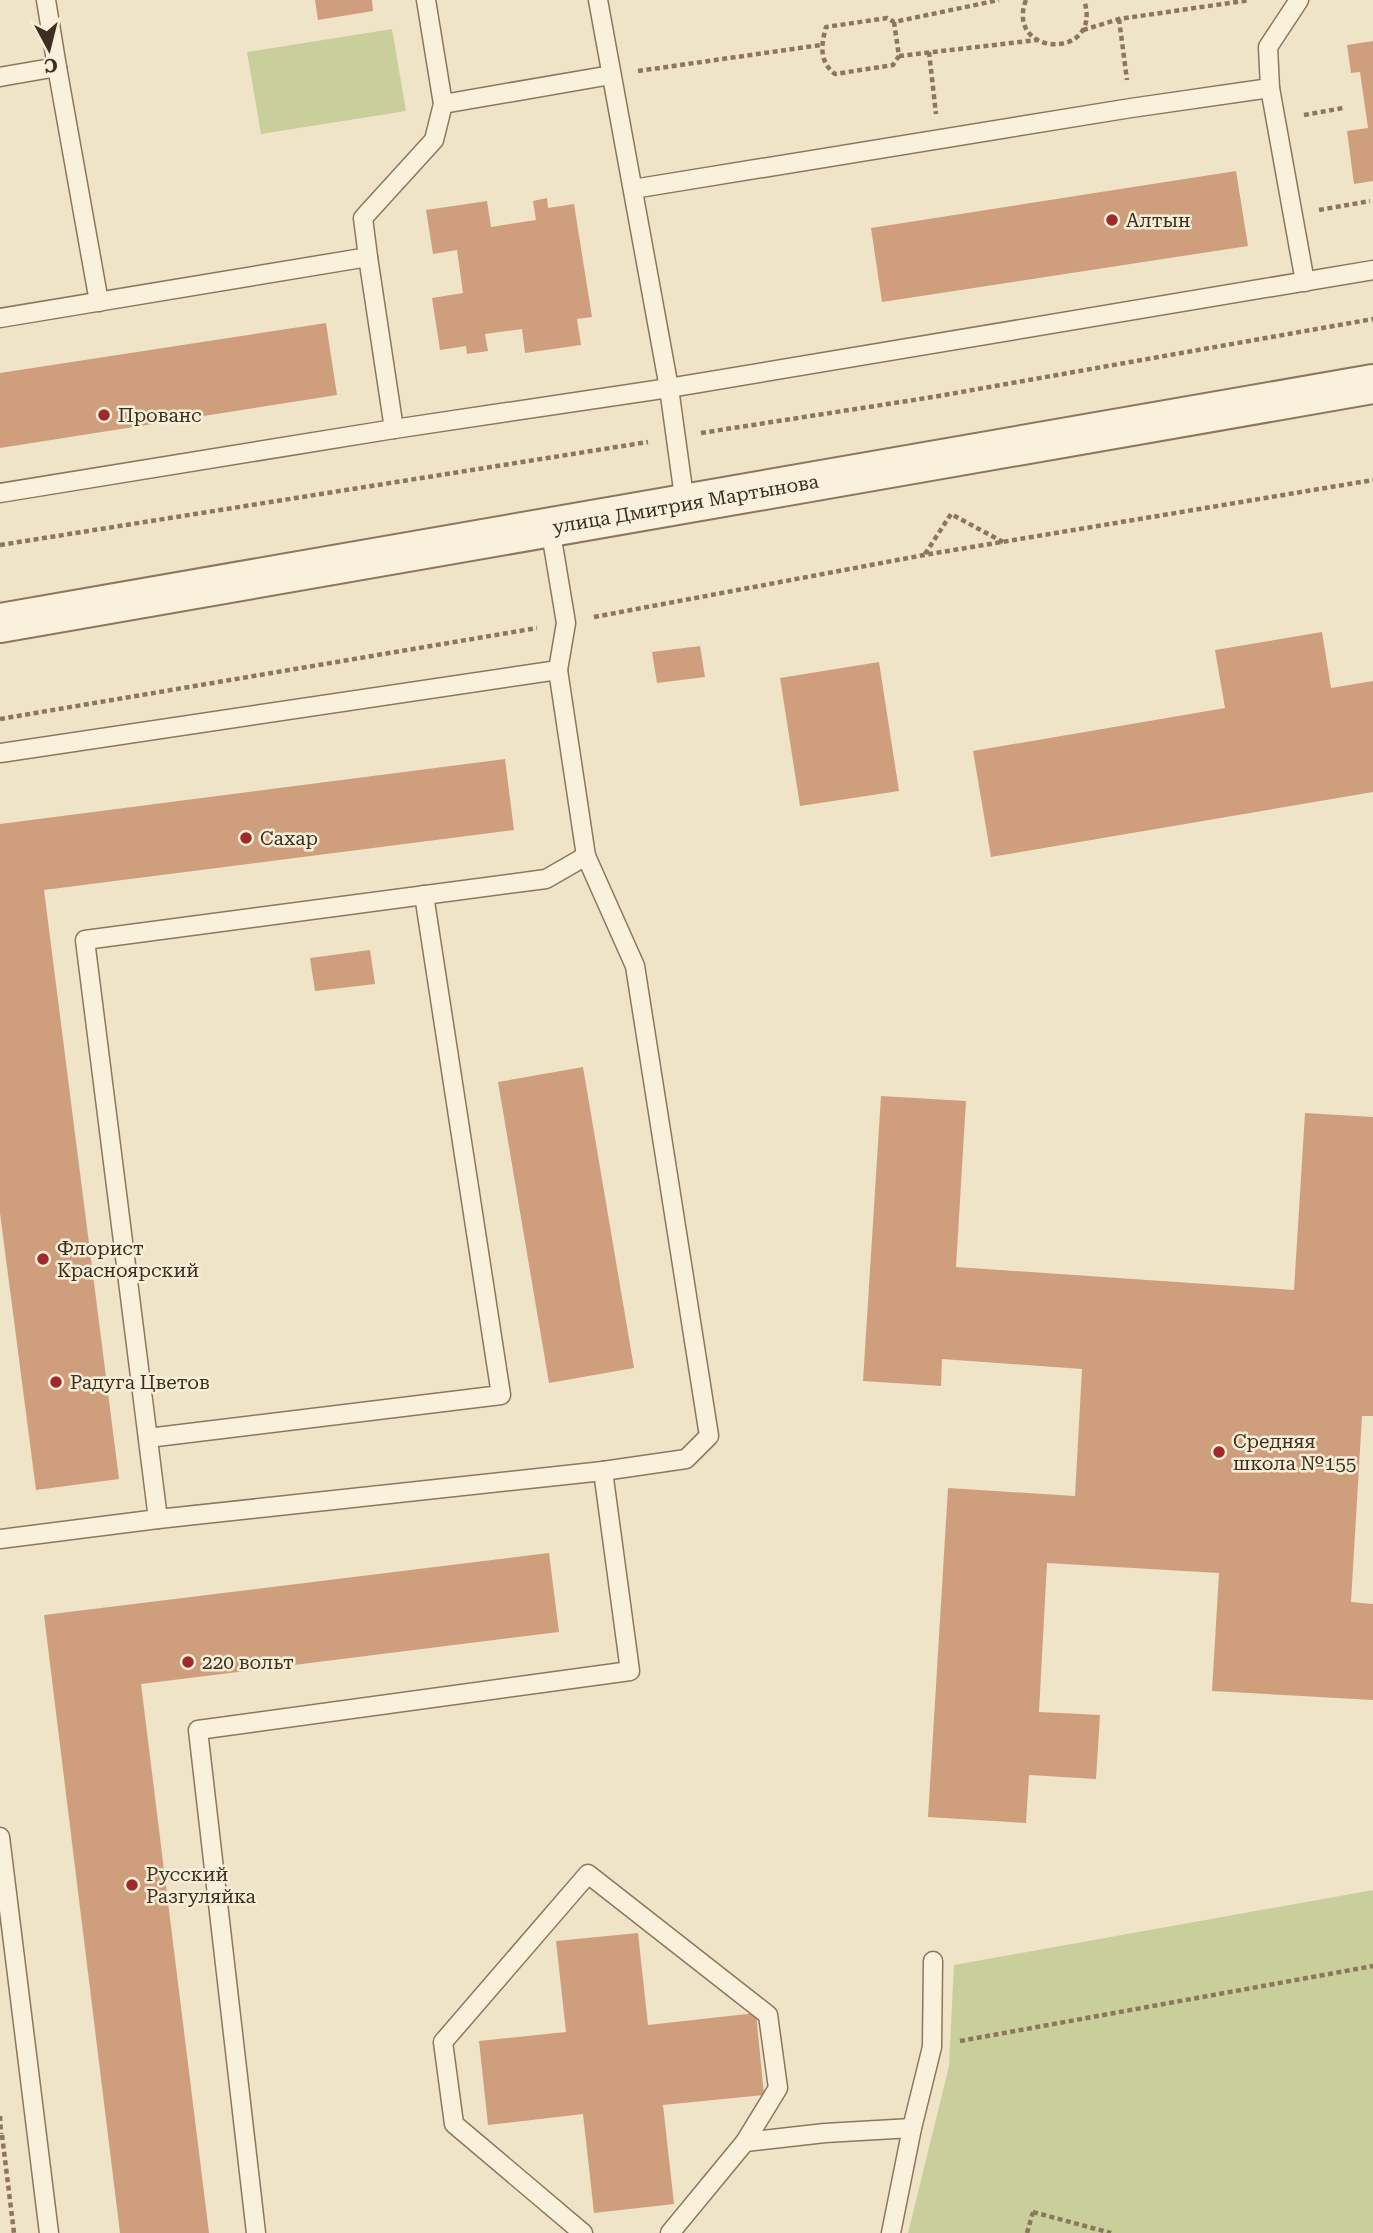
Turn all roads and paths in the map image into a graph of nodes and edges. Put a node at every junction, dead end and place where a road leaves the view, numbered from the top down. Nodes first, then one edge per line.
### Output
1 (46, 0) edge
2 (426, 0) edge
3 (598, 0) edge
4 (999, 0) edge
5 (1026, 0) edge
6 (1084, 0) edge
7 (1250, 0) edge
8 (1299, 0) edge
9 (1210, 3) edge
10 (1119, 19) junction
11 (894, 22) junction
12 (1083, 30) junction
13 (1037, 40) junction
14 (821, 45) junction
15 (929, 52) junction
16 (899, 55) junction
17 (57, 68) junction
18 (611, 75) junction
19 (0, 77) edge
20 (1270, 88) junction
21 (443, 104) junction
22 (1131, 107) junction
23 (1343, 108) dead end
24 (1275, 119) junction
25 (939, 139) junction
26 (633, 189) junction
27 (1370, 201) dead end
28 (1294, 215) junction
29 (368, 257) junction
30 (1373, 270) edge
31 (1305, 282) junction
32 (99, 302) junction
33 (0, 318) edge
34 (1373, 384) edge
35 (669, 388) junction
36 (394, 429) junction
37 (1373, 480) edge
38 (0, 493) edge
39 (685, 504) junction
40 (551, 527) junction
41 (1003, 542) junction
42 (925, 555) junction
43 (0, 623) edge
44 (566, 623) junction
45 (558, 670) junction
46 (0, 719) edge
47 (0, 753) edge
48 (586, 856) junction
49 (424, 895) junction
50 (148, 1438) junction
51 (603, 1471) junction
52 (158, 1519) junction
53 (0, 1539) edge
54 (0, 1837) edge
55 (933, 1961) dead end
56 (1373, 1966) edge
57 (932, 2047) junction
58 (0, 2116) edge
59 (912, 2128) junction
60 (1, 2134) edge
61 (745, 2142) junction
62 (14, 2233) edge
63 (49, 2233) edge
64 (256, 2233) edge
65 (583, 2233) edge
66 (670, 2233) edge
67 (891, 2233) edge
68 (1027, 2233) edge
69 (1111, 2233) edge

1 - 17 lane
2 - 21 lane
3 - 18 lane
4 - 11 path
5 - 13 path
6 - 12 path
7 - 9 path
8 - 20 lane
9 - 10 path
10 - 12 path
10 - 22 path
11 - 14 path
11 - 16 path
12 - 13 path
13 - 15 path
14 - 16 path
14 - 18 path
15 - 16 path
15 - 25 path
17 - 19 lane
17 - 32 lane
18 - 21 lane
18 - 26 lane
20 - 22 lane
20 - 24 lane
21 - 29 lane
22 - 25 lane
23 - 24 path
24 - 28 lane
25 - 26 lane
26 - 35 lane
27 - 28 path
28 - 31 lane
29 - 32 lane
29 - 36 lane
30 - 31 lane
31 - 35 lane
32 - 33 lane
34 - 39 street, улица Дмитрия Мартынова
35 - 36 lane
35 - 39 lane
36 - 38 lane
37 - 41 path
39 - 40 street, улица Дмитрия Мартынова
40 - 43 street, улица Дмитрия Мартынова
40 - 44 lane
41 - 42 path
41 - 42 path
42 - 44 path
44 - 45 lane
44 - 46 path
45 - 47 lane
45 - 48 lane
48 - 49 lane
48 - 51 lane
49 - 50 lane
49 - 50 lane
50 - 52 lane
51 - 52 lane
51 - 64 lane
52 - 53 lane
54 - 63 lane
55 - 57 lane
56 - 57 path
57 - 59 lane
58 - 60 path
59 - 61 lane
59 - 67 lane
60 - 62 path
61 - 65 lane
61 - 66 lane
68 - 69 path

